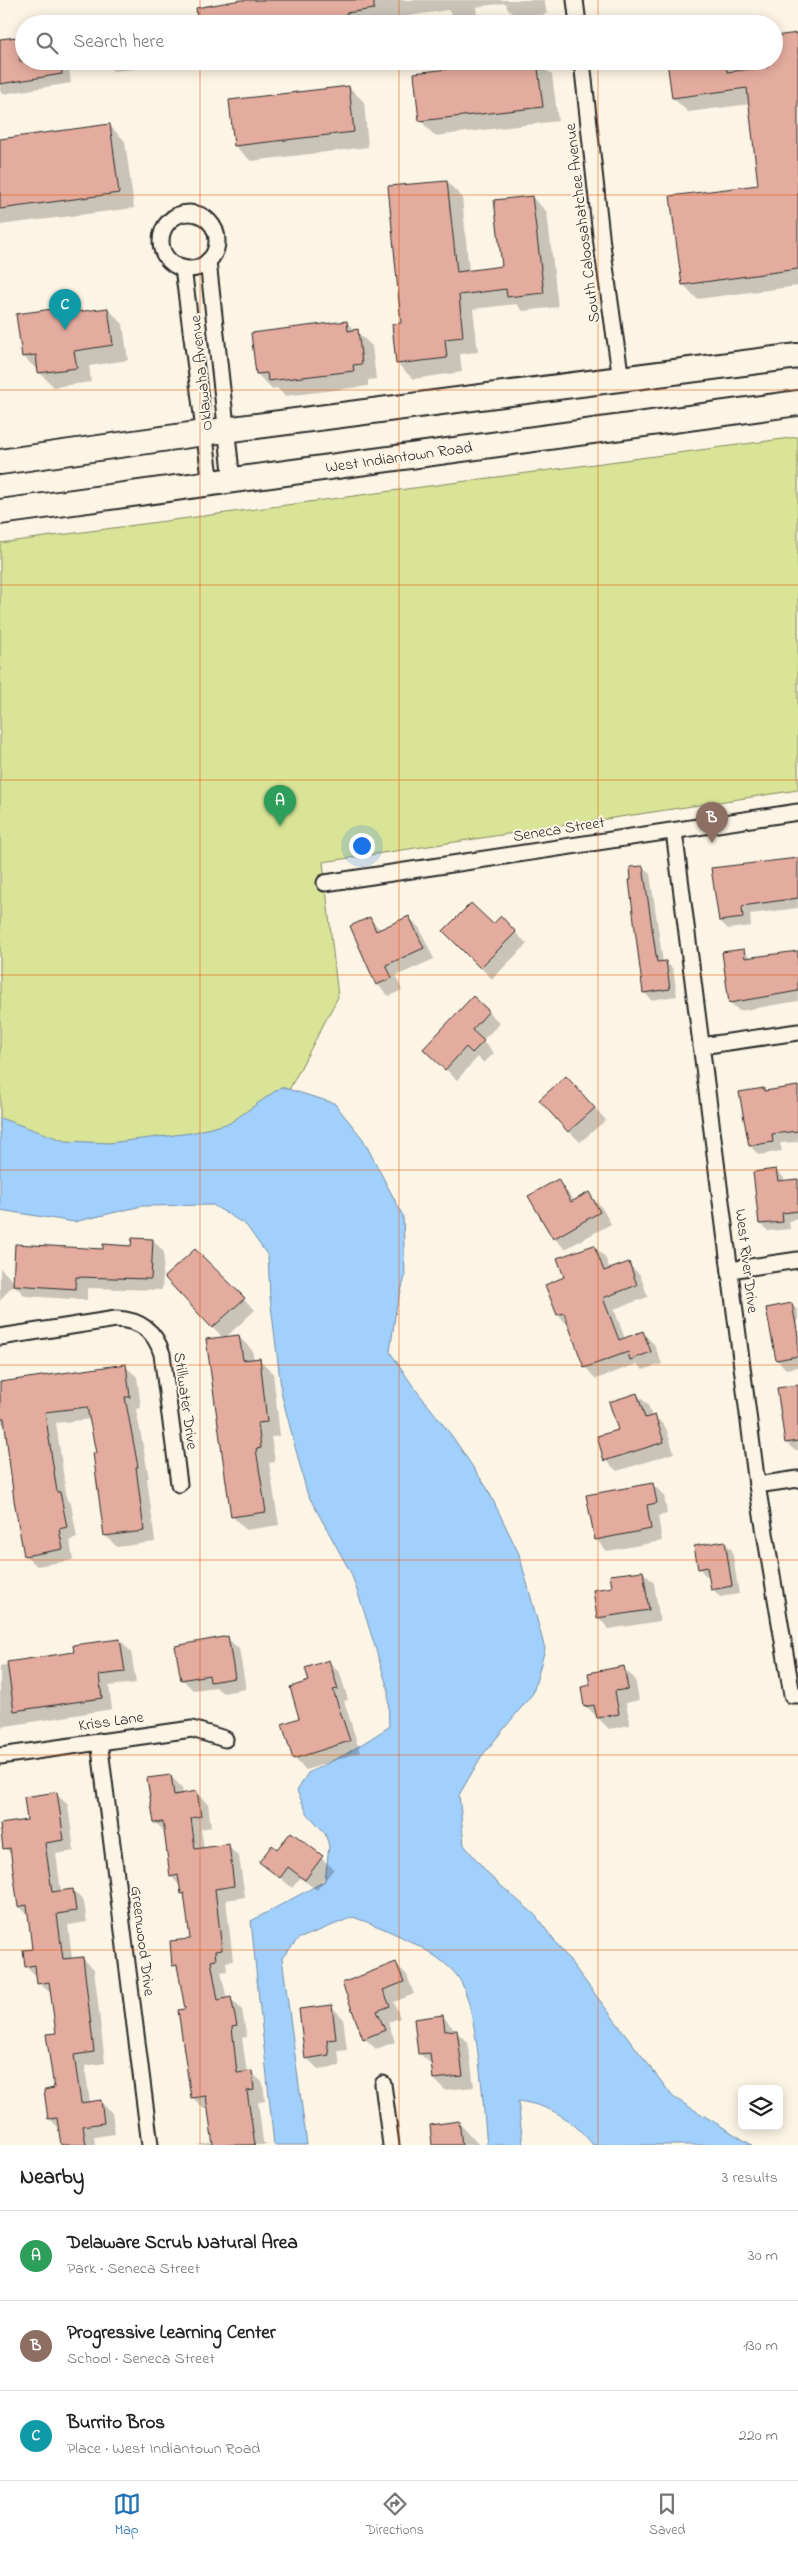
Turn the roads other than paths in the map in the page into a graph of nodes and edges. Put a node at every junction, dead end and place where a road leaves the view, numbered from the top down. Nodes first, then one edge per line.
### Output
1 (576, 0) edge
2 (577, 15) edge
3 (583, 70) edge
4 (208, 261) junction
5 (183, 268) junction
6 (798, 356) edge
7 (621, 380) junction
8 (798, 403) edge
9 (215, 432) junction
10 (0, 462) edge
11 (222, 482) junction
12 (0, 512) edge
13 (798, 812) edge
14 (674, 831) junction
15 (325, 883) dead end
16 (798, 1032) edge
17 (701, 1046) junction
18 (798, 1260) edge
19 (730, 1270) junction
20 (0, 1337) edge
21 (798, 1479) edge
22 (179, 1484) dead end
23 (757, 1485) junction
24 (795, 1695) edge
25 (225, 1739) dead end
26 (99, 1741) junction
27 (0, 1756) edge
28 (383, 2084) dead end
29 (150, 2145) edge
30 (391, 2145) edge

1 - 2 street
3 - 7 street, South Caloosahatchee Avenue
4 - 5 street
4 - 5 street, Oklawaha Avenue
4 - 9 street, Oklawaha Avenue
5 - 9 street, Oklawaha Avenue
6 - 7 main road
7 - 9 main road
8 - 11 main road, West Indiantown Road
9 - 10 main road
9 - 11 street, Oklawaha Avenue
9 - 11 street, Oklawaha Avenue
11 - 12 main road, West Indiantown Road
13 - 14 street, Seneca Street
14 - 15 street, Seneca Street
14 - 17 street, West River Drive
16 - 17 street
17 - 19 street, West River Drive
18 - 19 street
19 - 23 street, West River Drive
20 - 22 street, Stillwater Drive
21 - 23 street
23 - 24 street, West River Drive
25 - 26 street, Kriss Lane
26 - 27 street, Kriss Lane
26 - 29 street, Greenwood Drive
28 - 30 street

